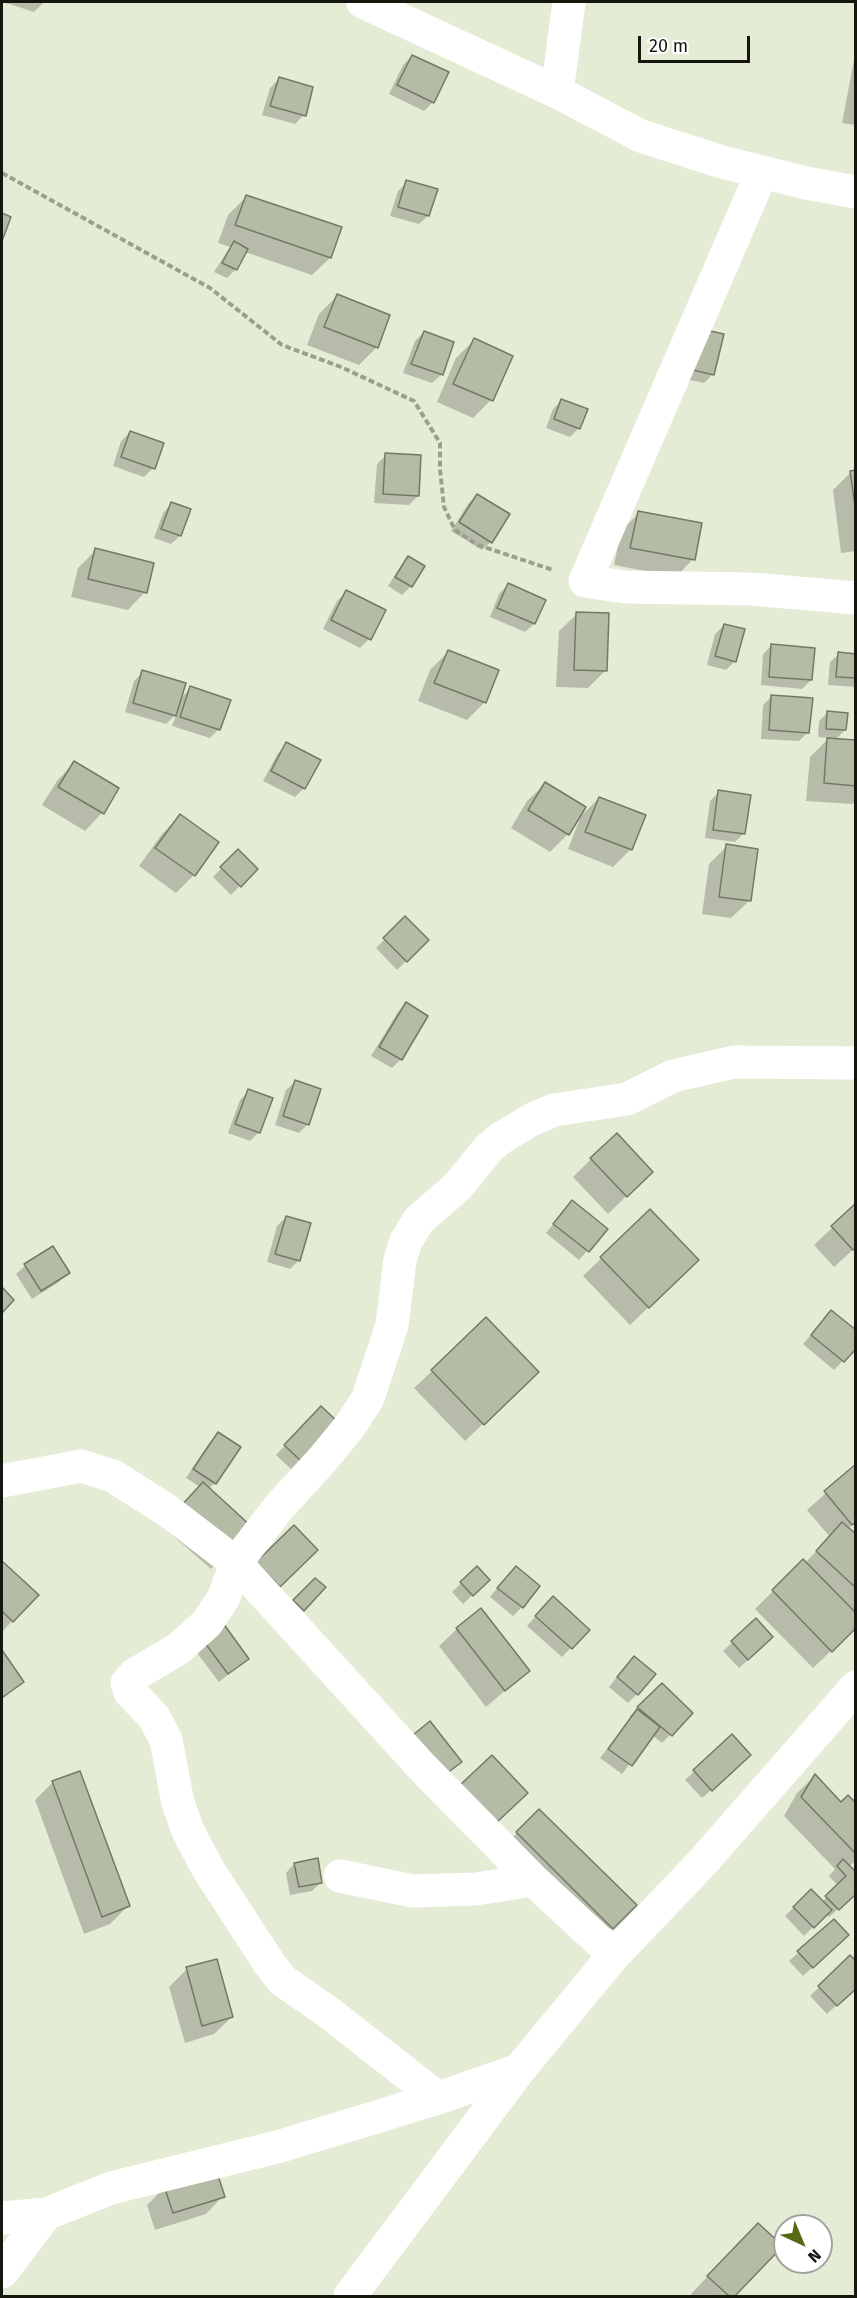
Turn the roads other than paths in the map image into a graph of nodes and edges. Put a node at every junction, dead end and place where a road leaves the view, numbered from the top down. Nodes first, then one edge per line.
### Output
1 (363, 2) edge
2 (569, 2) edge
3 (557, 92) junction
4 (762, 172) junction
5 (855, 192) edge
6 (855, 598) edge
7 (855, 1063) edge
8 (2, 1481) edge
9 (236, 1563) junction
10 (855, 1688) edge
11 (340, 1876) dead end
12 (533, 1880) junction
13 (614, 1955) junction
14 (519, 2070) junction
15 (438, 2098) junction
16 (46, 2214) junction
17 (2, 2218) edge
18 (2, 2272) edge
19 (350, 2296) edge

1 - 3 street
2 - 3 street
3 - 4 street
4 - 5 street
4 - 6 street
7 - 9 street
8 - 9 street
9 - 12 street
9 - 15 street
10 - 13 street
11 - 12 street
12 - 13 street
13 - 14 street
14 - 15 street
14 - 19 street
15 - 16 street
16 - 17 street
16 - 18 street

